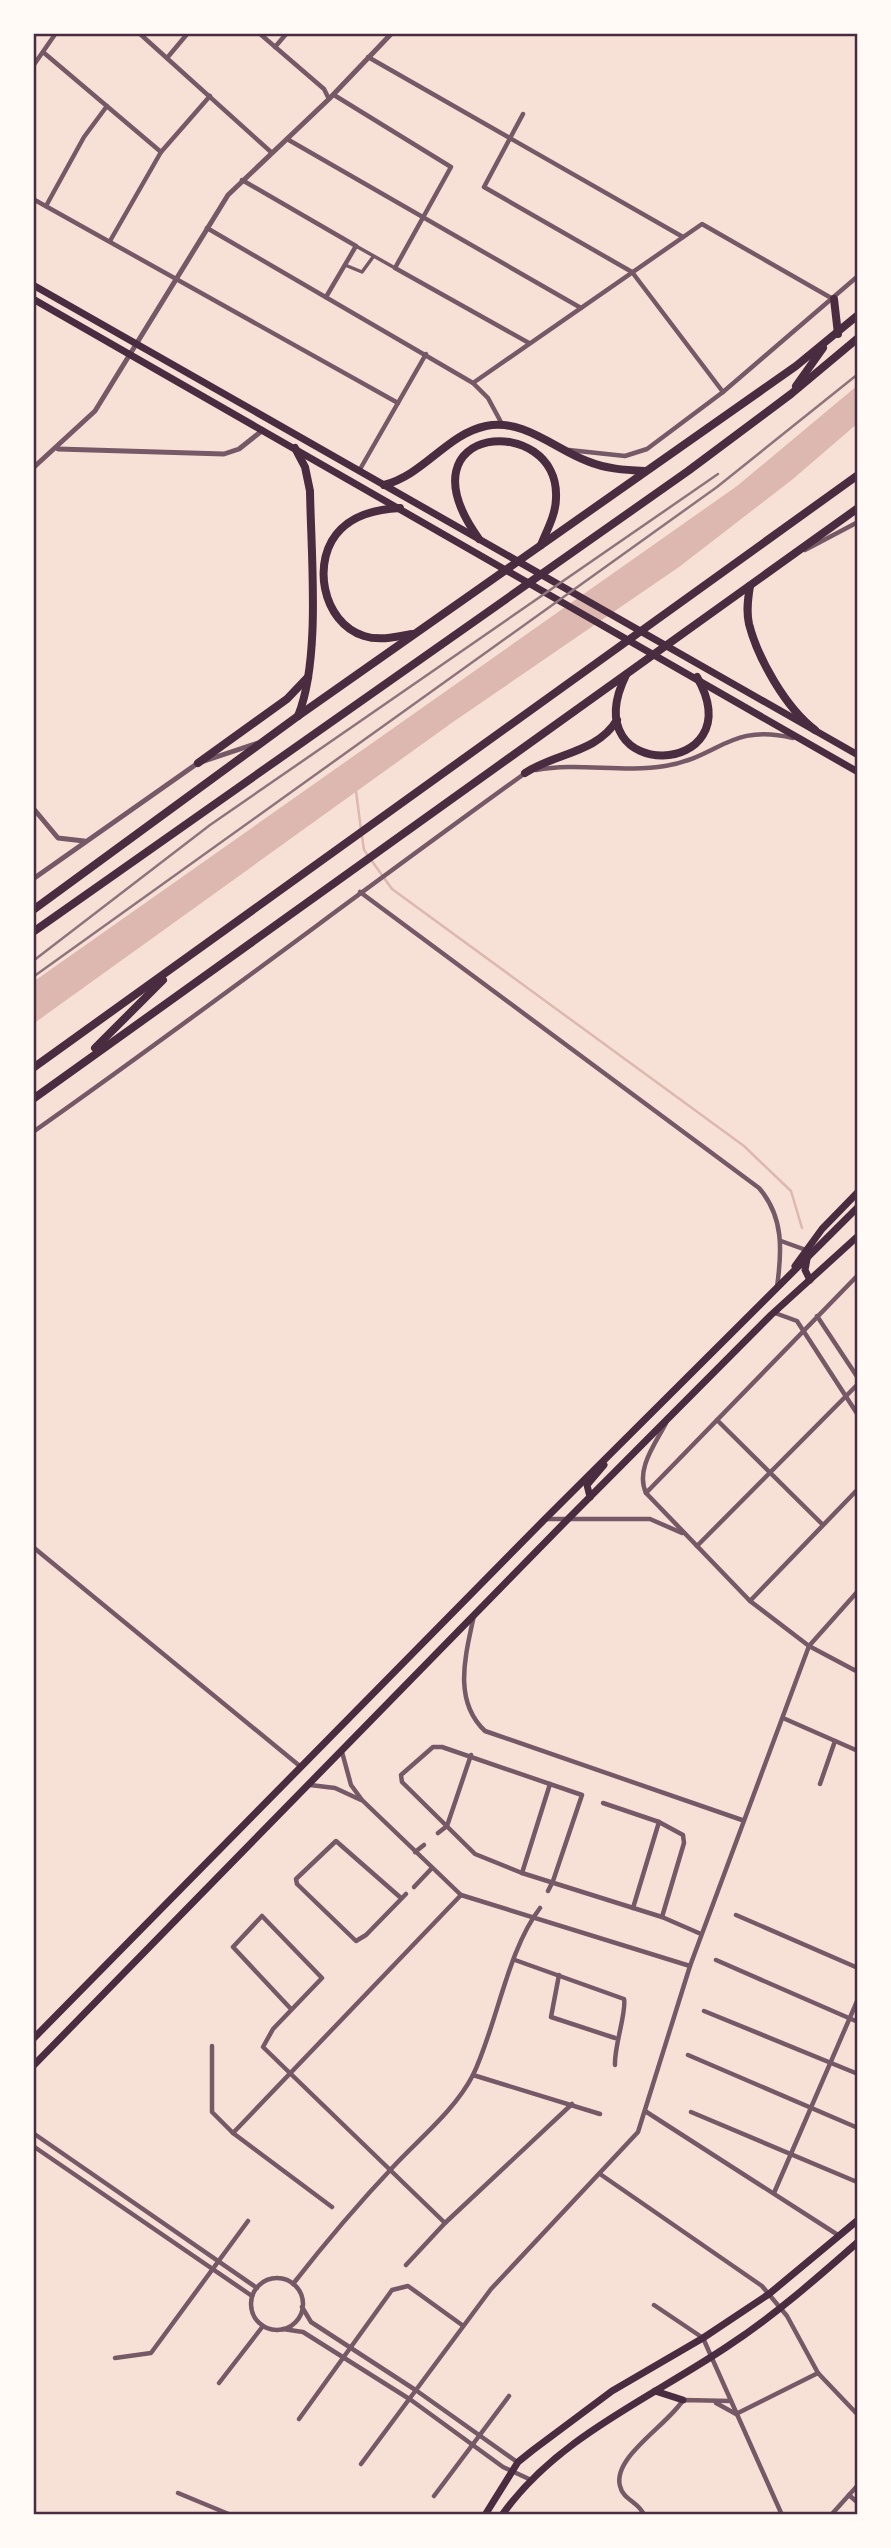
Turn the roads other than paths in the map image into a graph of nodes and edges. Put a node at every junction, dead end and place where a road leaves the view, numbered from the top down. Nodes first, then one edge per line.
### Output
1 (55, 33) edge
2 (139, 33) edge
3 (188, 33) edge
4 (259, 33) edge
5 (287, 33) edge
6 (392, 33) edge
7 (275, 47) junction
8 (43, 52) junction
9 (368, 57) junction
10 (167, 58) junction
11 (33, 66) edge
12 (324, 89) junction
13 (339, 89) junction
14 (210, 96) junction
15 (332, 97) junction
16 (107, 106) junction
17 (523, 114) dead end
18 (510, 138) junction
19 (287, 139) junction
20 (161, 152) junction
21 (271, 152) junction
22 (241, 180) junction
23 (33, 198) edge
24 (46, 205) junction
25 (423, 218) junction
26 (206, 227) junction
27 (682, 237) junction
28 (110, 241) junction
29 (356, 246) junction
30 (373, 257) junction
31 (345, 265) junction
32 (395, 268) junction
33 (632, 272) junction
34 (858, 276) edge
35 (176, 278) junction
36 (33, 285) edge
37 (326, 297) junction
38 (33, 299) edge
39 (834, 299) junction
40 (581, 308) junction
41 (858, 315) edge
42 (838, 334) junction
43 (858, 338) edge
44 (530, 343) junction
45 (827, 343) junction
46 (137, 344) junction
47 (426, 354) junction
48 (131, 355) junction
49 (473, 383) junction
50 (723, 391) junction
51 (791, 394) junction
52 (398, 403) junction
53 (502, 425) junction
54 (264, 430) junction
55 (295, 448) junction
56 (58, 449) junction
57 (560, 449) junction
58 (33, 468) edge
59 (359, 471) junction
60 (645, 471) junction
61 (858, 475) edge
62 (384, 485) junction
63 (400, 508) junction
64 (858, 508) edge
65 (858, 522) edge
66 (479, 539) junction
67 (541, 545) junction
68 (789, 558) junction
69 (750, 586) junction
70 (415, 634) junction
71 (627, 672) junction
72 (310, 675) junction
73 (697, 677) junction
74 (299, 716) junction
75 (617, 720) junction
76 (815, 730) junction
77 (803, 740) junction
78 (265, 741) junction
79 (858, 755) edge
80 (198, 763) junction
81 (858, 772) edge
82 (525, 773) junction
83 (33, 808) edge
84 (87, 841) junction
85 (33, 879) edge
86 (360, 892) junction
87 (33, 910) edge
88 (33, 932) edge
89 (180, 963) junction
90 (76, 1067) junction
91 (33, 1068) edge
92 (33, 1099) edge
93 (33, 1132) edge
94 (858, 1192) edge
95 (858, 1207) edge
96 (857, 1236) edge
97 (781, 1241) junction
98 (807, 1254) junction
99 (858, 1275) edge
100 (810, 1280) junction
101 (776, 1290) junction
102 (774, 1313) junction
103 (817, 1316) junction
104 (804, 1330) junction
105 (858, 1378) edge
106 (858, 1384) edge
107 (845, 1395) junction
108 (858, 1415) edge
109 (669, 1418) junction
110 (717, 1420) junction
111 (610, 1455) junction
112 (771, 1472) junction
113 (858, 1489) edge
114 (646, 1493) junction
115 (590, 1497) junction
116 (545, 1519) junction
117 (568, 1519) junction
118 (822, 1524) junction
119 (686, 1535) junction
120 (697, 1546) junction
121 (33, 1548) edge
122 (858, 1591) edge
123 (750, 1601) junction
124 (474, 1615) junction
125 (809, 1646) junction
126 (858, 1672) edge
127 (783, 1718) junction
128 (835, 1741) junction
129 (342, 1750) junction
130 (858, 1751) edge
131 (471, 1755) junction
132 (301, 1767) junction
133 (550, 1784) junction
134 (820, 1784) dead end
135 (308, 1785) junction
136 (362, 1800) junction
137 (603, 1803) dead end
138 (742, 1820) junction
139 (659, 1822) junction
140 (447, 1826) junction
141 (439, 1833) dead end
142 (424, 1845) dead end
143 (415, 1852) junction
144 (432, 1868) junction
145 (522, 1873) junction
146 (553, 1881) junction
147 (414, 1887) dead end
148 (548, 1891) dead end
149 (406, 1894) dead end
150 (461, 1895) junction
151 (401, 1898) junction
152 (540, 1908) dead end
153 (633, 1908) junction
154 (736, 1915) dead end
155 (533, 1917) junction
156 (662, 1917) junction
157 (701, 1934) junction
158 (515, 1961) junction
159 (716, 1961) dead end
160 (690, 1966) junction
161 (858, 1968) edge
162 (559, 1975) junction
163 (858, 1999) edge
164 (291, 2009) junction
165 (704, 2011) dead end
166 (849, 2018) junction
167 (858, 2022) edge
168 (616, 2038) junction
169 (33, 2039) edge
170 (212, 2046) dead end
171 (688, 2055) dead end
172 (830, 2062) junction
173 (615, 2065) dead end
174 (33, 2066) edge
175 (289, 2073) junction
176 (858, 2074) edge
177 (472, 2075) junction
178 (572, 2104) junction
179 (811, 2108) junction
180 (645, 2111) junction
181 (691, 2112) dead end
182 (600, 2114) dead end
183 (858, 2128) edge
184 (33, 2133) edge
185 (233, 2133) junction
186 (33, 2146) edge
187 (791, 2154) junction
188 (392, 2168) junction
189 (600, 2174) junction
190 (857, 2182) edge
191 (774, 2193) junction
192 (332, 2207) dead end
193 (858, 2220) edge
194 (248, 2221) dead end
195 (445, 2223) junction
196 (838, 2235) junction
197 (858, 2242) edge
198 (218, 2261) junction
199 (406, 2265) dead end
200 (213, 2269) junction
201 (293, 2284) junction
202 (257, 2288) junction
203 (769, 2294) junction
204 (252, 2296) junction
205 (654, 2305) dead end
206 (302, 2307) junction
207 (781, 2308) junction
208 (462, 2325) junction
209 (263, 2326) junction
210 (283, 2329) junction
211 (703, 2338) junction
212 (350, 2348) junction
213 (344, 2357) junction
214 (712, 2357) junction
215 (116, 2358) dead end
216 (818, 2373) junction
217 (219, 2383) dead end
218 (417, 2390) junction
219 (655, 2391) junction
220 (509, 2396) dead end
221 (411, 2400) junction
222 (683, 2400) junction
223 (731, 2401) junction
224 (715, 2402) junction
225 (736, 2414) junction
226 (858, 2415) edge
227 (299, 2419) dead end
228 (479, 2435) junction
229 (472, 2444) junction
230 (518, 2462) junction
231 (361, 2464) dead end
232 (511, 2472) junction
233 (530, 2479) junction
234 (858, 2485) edge
235 (178, 2493) dead end
236 (849, 2495) junction
237 (434, 2497) dead end
238 (858, 2503) edge
239 (231, 2515) edge
240 (485, 2515) edge
241 (502, 2515) edge
242 (644, 2515) edge
243 (782, 2515) edge
244 (831, 2515) edge

1 - 8 street
2 - 10 street
3 - 10 street
4 - 7 street
5 - 7 street
6 - 9 street
7 - 12 street
8 - 11 street
8 - 16 street
9 - 13 street
9 - 18 street
10 - 14 street
12 - 13 street
12 - 15 street
13 - 15 street
14 - 20 street
14 - 21 street
15 - 19 street
15 - 25 street
16 - 20 street
16 - 24 street
17 - 18 street
18 - 27 street
18 - 33 street
19 - 21 street
19 - 25 street
20 - 28 street
21 - 22 street
22 - 26 street
22 - 29 street
23 - 24 street
24 - 28 street
25 - 32 street
25 - 40 street
26 - 35 street
26 - 37 street
27 - 33 street
27 - 39 street
28 - 35 street
29 - 30 street
29 - 31 street
30 - 31 street
30 - 32 street
31 - 37 street
32 - 44 street
33 - 40 street
33 - 50 street
34 - 39 street
35 - 46 street
35 - 52 street
36 - 46 main road
37 - 47 street
38 - 48 main road
39 - 42 highway
39 - 50 street
40 - 44 street
41 - 42 highway
42 - 45 highway
43 - 51 highway
44 - 49 street
45 - 51 highway
45 - 60 highway
46 - 48 street
46 - 59 main road
47 - 49 street
47 - 52 street
48 - 54 main road
48 - 56 street
49 - 53 street
50 - 57 street
51 - 88 highway
52 - 59 street
53 - 57 highway
53 - 62 highway
54 - 55 main road
54 - 56 street
55 - 63 main road
55 - 72 highway
56 - 58 street
57 - 60 highway
59 - 62 main road
60 - 67 highway
61 - 89 highway
62 - 66 main road
63 - 70 highway
63 - 73 main road
64 - 68 highway
65 - 68 street
66 - 67 highway
66 - 76 main road
67 - 70 highway
68 - 69 highway
69 - 71 highway
69 - 76 highway
70 - 74 highway
71 - 75 highway
71 - 90 highway
72 - 74 highway
72 - 80 highway
73 - 75 highway
73 - 77 main road
74 - 78 highway
75 - 82 highway
76 - 79 main road
77 - 81 main road
77 - 82 street
78 - 80 street
78 - 87 highway
80 - 84 street
82 - 86 street
83 - 84 street
84 - 85 street
86 - 93 street
86 - 97 street
89 - 90 highway
89 - 91 highway
90 - 92 highway
94 - 98 main road
95 - 98 main road
96 - 100 main road
97 - 98 street
97 - 101 street
98 - 100 main road
98 - 101 main road
99 - 103 street
100 - 102 main road
101 - 111 main road
102 - 104 street
102 - 109 main road
103 - 104 street
103 - 105 street
104 - 107 street
104 - 110 street
106 - 107 street
107 - 108 street
107 - 112 street
109 - 114 street
109 - 115 main road
110 - 112 street
110 - 114 street
111 - 115 main road
111 - 116 main road
112 - 118 street
112 - 120 street
113 - 118 street
114 - 119 street
115 - 117 main road
116 - 117 street
116 - 132 main road
117 - 119 street
117 - 124 main road
118 - 123 street
119 - 120 street
120 - 123 street
121 - 132 street
122 - 125 street
123 - 125 street
124 - 129 main road
124 - 138 street
125 - 126 street
125 - 127 street
127 - 128 street
127 - 138 street
128 - 130 street
128 - 134 street
129 - 135 main road
129 - 136 street
131 - 133 street
131 - 140 street
131 - 140 street
132 - 169 main road
133 - 145 street
133 - 146 street
135 - 136 street
135 - 174 main road
136 - 143 street
137 - 139 street
138 - 157 street
139 - 153 street
139 - 156 street
140 - 141 street
140 - 145 street
142 - 143 street
143 - 144 street
144 - 147 street
144 - 150 street
145 - 146 street
146 - 148 street
146 - 153 street
149 - 151 street
150 - 155 street
150 - 175 street
151 - 151 street
152 - 155 street
153 - 156 street
154 - 161 street
155 - 158 street
155 - 160 street
156 - 157 street
157 - 160 street
158 - 162 street
158 - 177 street
159 - 166 street
160 - 180 street
162 - 168 street
162 - 168 street
163 - 166 street
164 - 164 street
164 - 175 street
165 - 172 street
166 - 167 street
166 - 172 street
168 - 173 street
170 - 185 street
171 - 179 street
172 - 176 street
172 - 179 street
175 - 185 street
175 - 188 street
177 - 178 street
177 - 188 street
178 - 182 street
178 - 195 street
179 - 183 street
179 - 187 street
180 - 189 street
180 - 191 street
181 - 187 street
184 - 198 street
185 - 192 street
186 - 200 street
187 - 190 street
187 - 191 street
188 - 195 street
188 - 201 street
189 - 203 street
189 - 208 street
191 - 196 street
193 - 196 main road
194 - 198 street
195 - 199 street
196 - 203 main road
197 - 207 main road
198 - 200 street
198 - 202 street
200 - 204 street
200 - 215 street
201 - 202 street
201 - 206 street
202 - 204 street
203 - 207 street
203 - 211 main road
204 - 209 street
205 - 211 street
206 - 210 street
206 - 212 street
207 - 214 main road
207 - 216 street
208 - 212 street
208 - 218 street
209 - 210 street
209 - 217 street
210 - 213 street
211 - 214 street
211 - 230 main road
212 - 213 street
212 - 218 street
213 - 221 street
213 - 227 street
214 - 219 main road
214 - 223 street
216 - 225 street
216 - 226 street
218 - 221 street
218 - 228 street
219 - 222 main road
219 - 233 main road
220 - 228 street
221 - 229 street
221 - 231 street
222 - 224 street
222 - 242 street
223 - 224 street
223 - 225 street
224 - 225 street
225 - 243 street
228 - 229 street
228 - 230 street
229 - 232 street
229 - 237 street
230 - 232 main road
232 - 233 street
232 - 240 main road
233 - 241 main road
234 - 236 street
235 - 239 street
236 - 238 street
236 - 244 street

